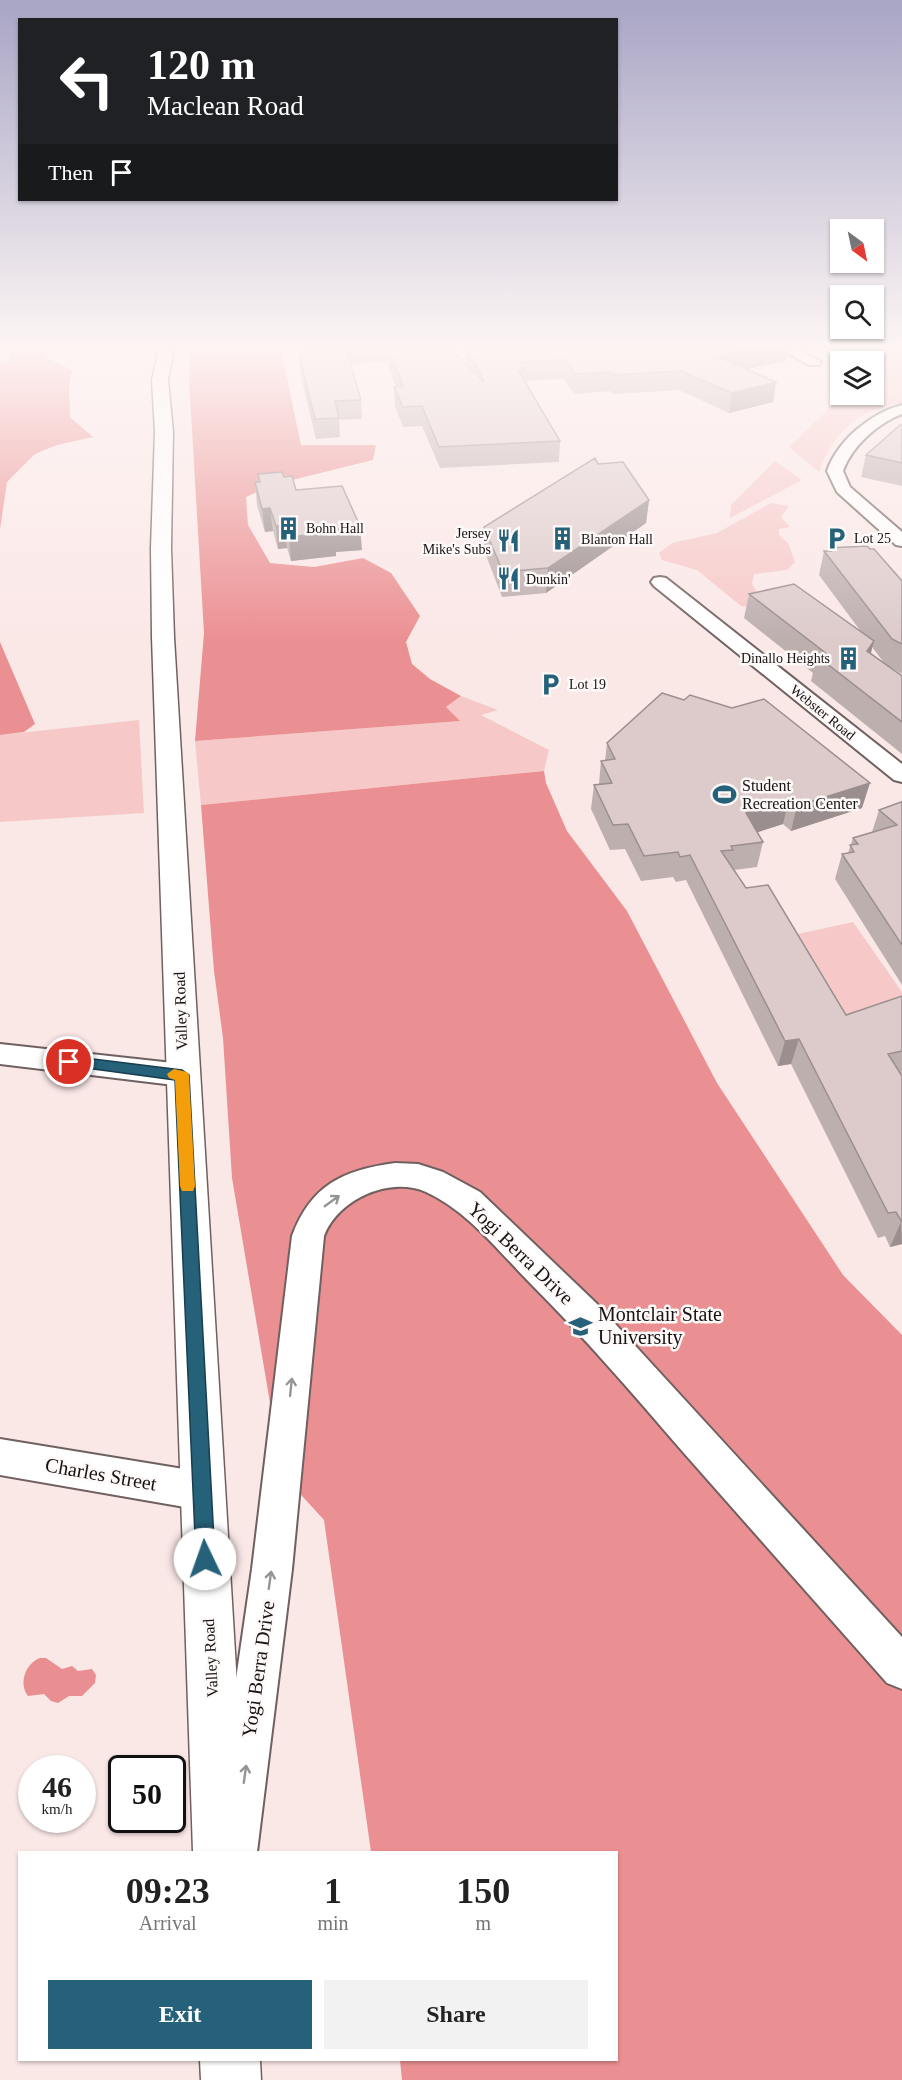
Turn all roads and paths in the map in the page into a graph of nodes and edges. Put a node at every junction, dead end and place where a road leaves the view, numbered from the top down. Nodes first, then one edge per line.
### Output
1 (164, 446) edge
2 (852, 446) edge
3 (902, 541) edge
4 (660, 582) dead end
5 (902, 775) edge
6 (0, 1054) edge
7 (182, 1075) junction
8 (0, 1457) edge
9 (202, 1491) junction
10 (902, 1668) edge
11 (220, 1851) edge
12 (234, 1851) edge
13 (230, 2061) edge
14 (231, 2080) edge

1 - 7 main road, Valley Road
2 - 3 street
4 - 5 street, Webster Road
6 - 7 street
7 - 9 main road, Valley Road
8 - 9 street, Charles Street
9 - 11 main road, Valley Road
12 -> 10 street, Yogi Berra Drive
13 - 14 main road

